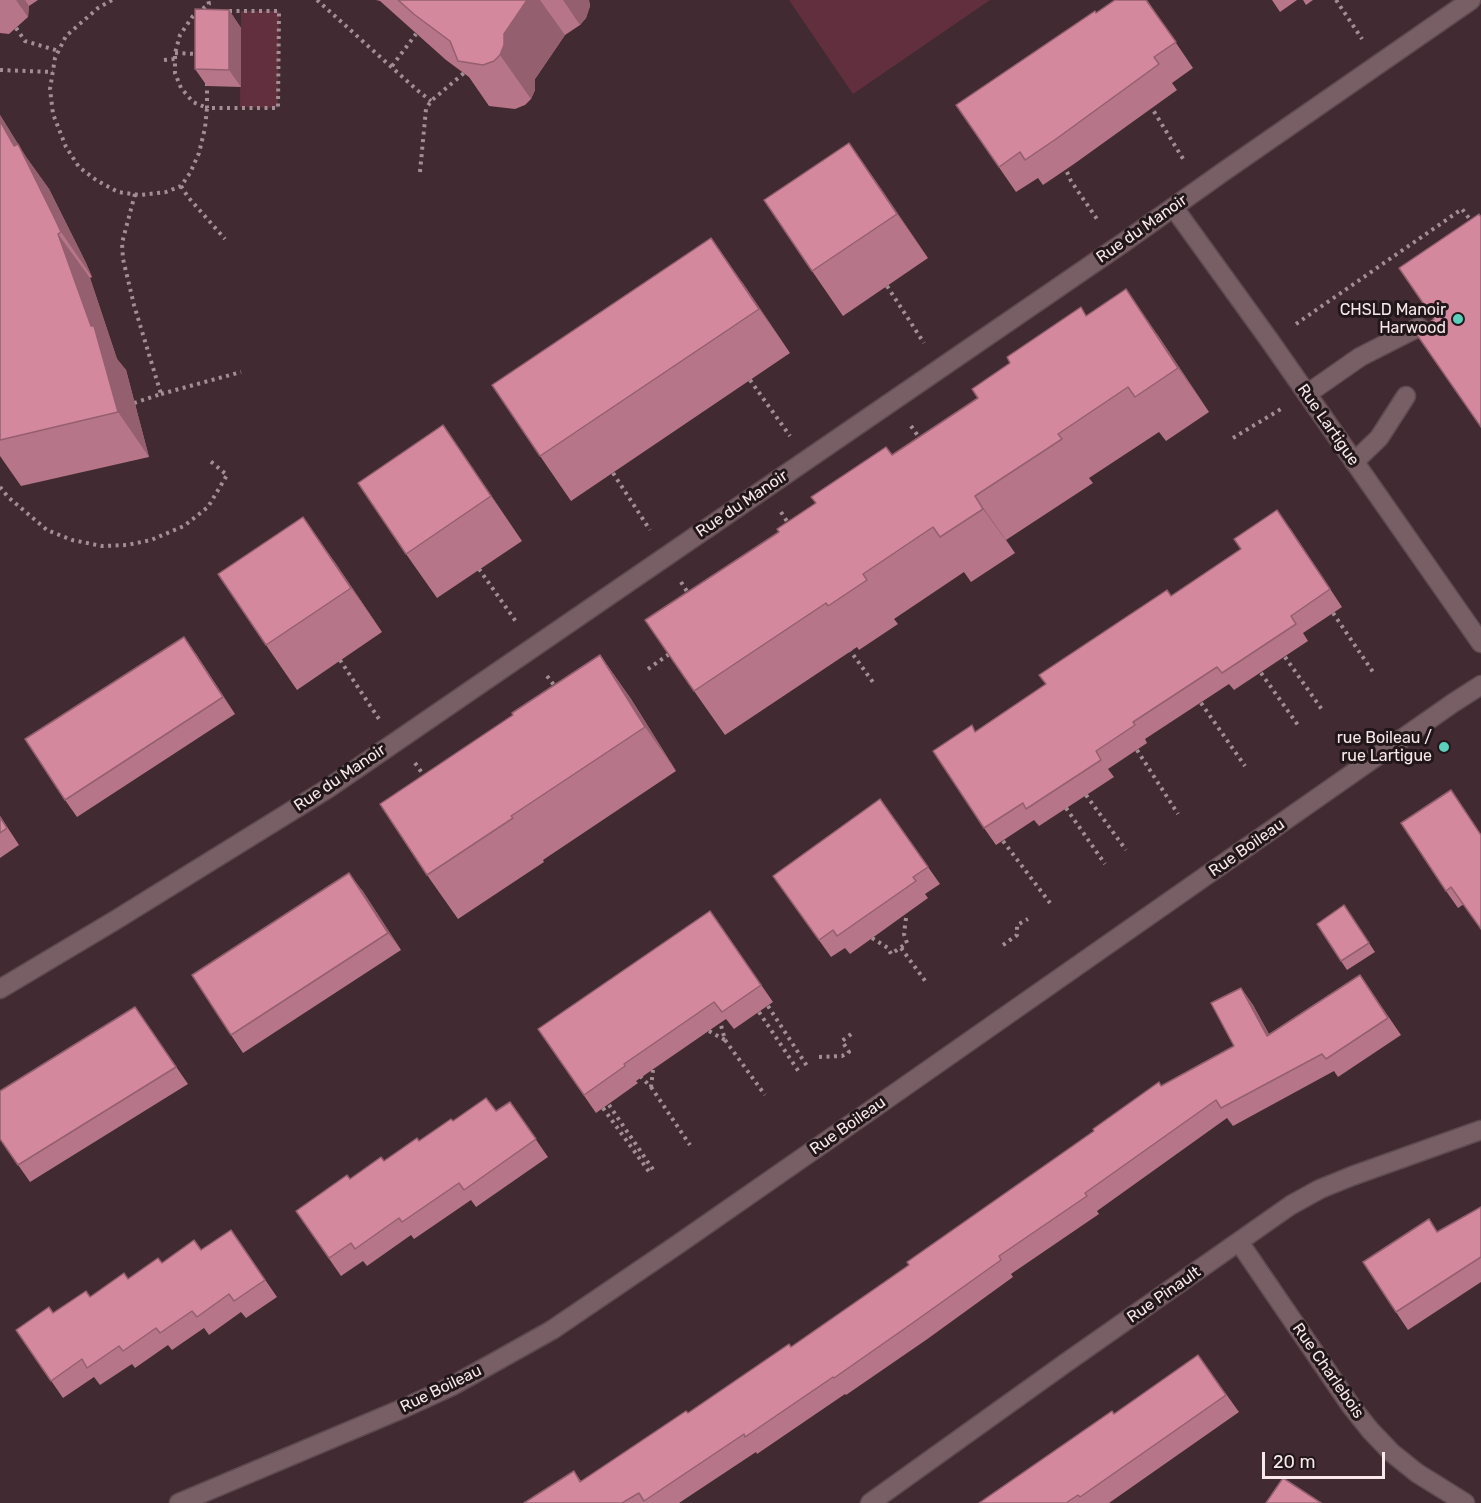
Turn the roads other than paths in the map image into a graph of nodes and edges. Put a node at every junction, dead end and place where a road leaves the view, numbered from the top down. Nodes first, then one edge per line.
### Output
1 (1471, 0) edge
2 (1174, 208) junction
3 (1419, 327) edge
4 (1307, 394) junction
5 (1406, 396) dead end
6 (1354, 462) junction
7 (1481, 644) edge
8 (1481, 685) edge
9 (0, 989) edge
10 (1481, 1130) edge
11 (1239, 1242) junction
12 (179, 1503) edge
13 (870, 1503) edge
14 (1465, 1503) edge

1 - 2 street, Rue du Manoir
2 - 4 street, Rue Lartigue
2 - 9 street, Rue du Manoir
3 - 4 street
4 - 6 street, Rue Lartigue
5 - 6 street
6 - 7 street, Rue Lartigue
8 - 12 street, Rue Boileau
10 - 11 street, Rue Pinault
11 - 13 street, Rue Pinault
11 - 14 street, Rue Charlebois

